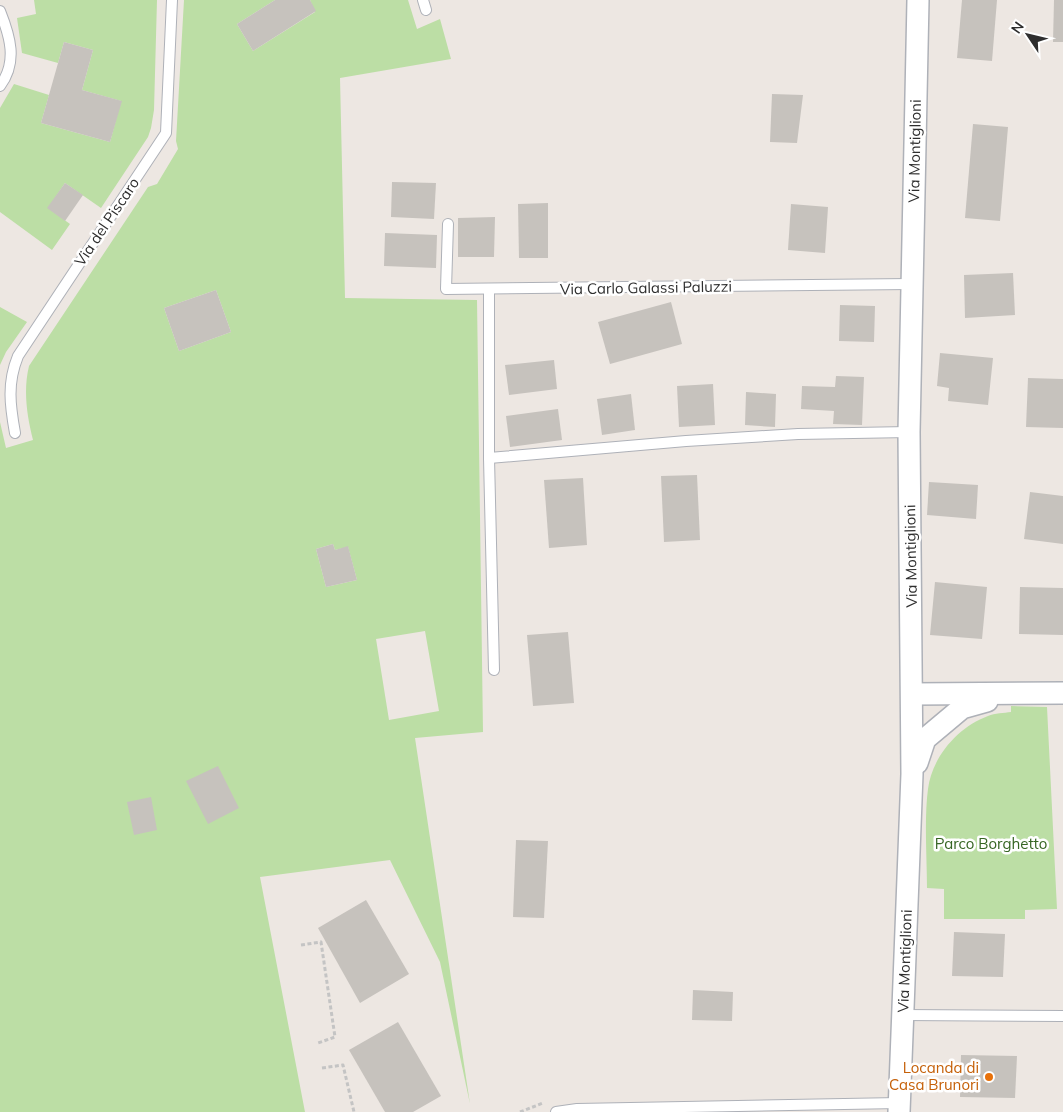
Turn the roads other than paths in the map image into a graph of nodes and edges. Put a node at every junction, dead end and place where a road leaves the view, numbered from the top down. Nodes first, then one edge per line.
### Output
1 (172, 0) edge
2 (918, 0) edge
3 (0, 11) edge
4 (0, 86) edge
5 (448, 224) dead end
6 (911, 284) junction
7 (489, 289) junction
8 (909, 432) junction
9 (15, 433) dead end
10 (489, 458) junction
11 (494, 670) dead end
12 (1063, 693) edge
13 (913, 694) junction
14 (1017, 694) junction
15 (912, 774) junction
16 (903, 1014) junction
17 (1063, 1016) edge
18 (899, 1107) edge
19 (556, 1112) edge

1 - 9 lane, Via del Piscaro
2 - 6 street, Via Montiglioni
3 - 4 lane
5 - 7 lane, Via Carlo Galassi Paluzzi
6 - 7 lane, Via Carlo Galassi Paluzzi
6 - 8 street, Via Montiglioni
7 - 10 lane
8 - 10 lane
8 - 13 street, Via Montiglioni
10 - 11 lane
12 - 14 street
13 - 14 street
13 - 15 street, Via Montiglioni
14 - 15 street
15 - 16 street, Via Montiglioni
16 - 17 lane
16 - 18 street, Via Montiglioni
18 - 19 lane

